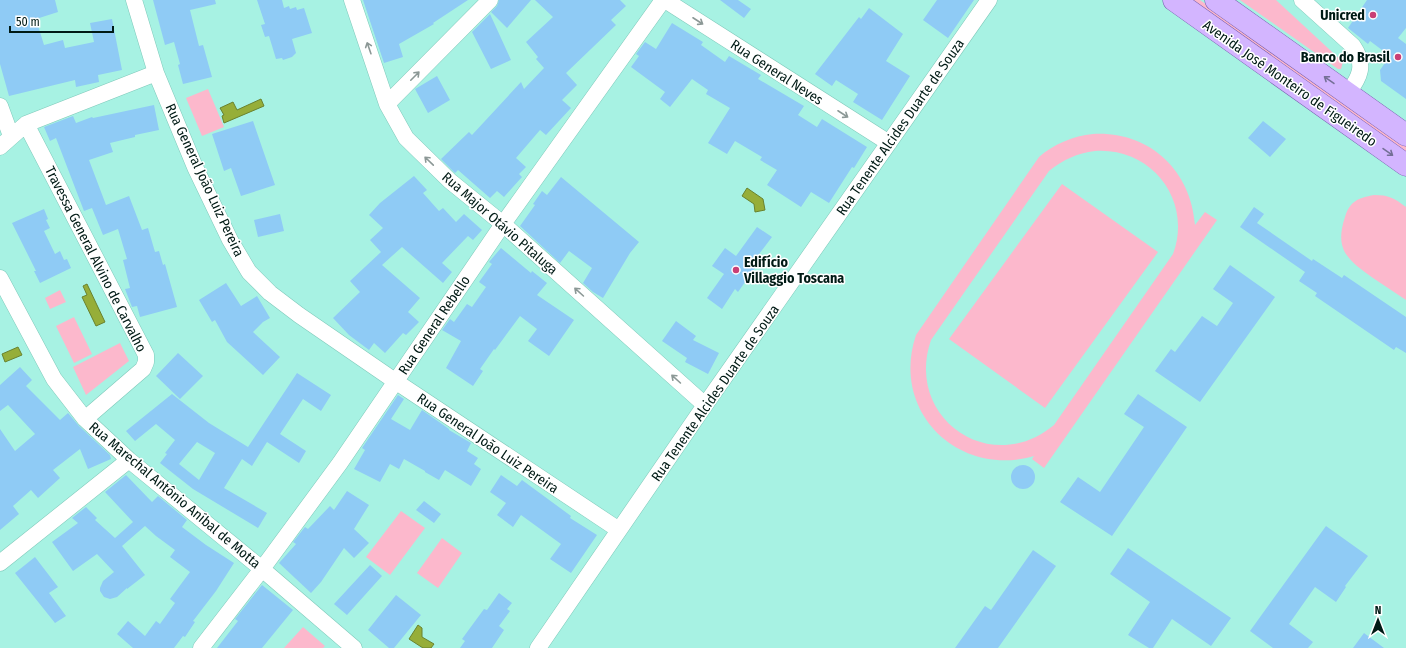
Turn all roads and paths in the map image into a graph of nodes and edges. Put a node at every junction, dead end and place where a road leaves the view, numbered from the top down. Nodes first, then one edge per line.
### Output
1 (134, 0) edge
2 (352, 0) edge
3 (490, 0) edge
4 (664, 0) edge
5 (989, 0) edge
6 (1174, 0) edge
7 (1216, 0) edge
8 (1302, 0) edge
9 (156, 73) junction
10 (1348, 93) junction
11 (387, 104) junction
12 (0, 106) edge
13 (26, 124) junction
14 (1406, 135) edge
15 (6, 142) edge
16 (889, 143) junction
17 (1406, 165) edge
18 (503, 224) junction
19 (0, 278) edge
20 (395, 381) junction
21 (705, 405) junction
22 (85, 419) junction
23 (129, 460) junction
24 (619, 530) junction
25 (0, 563) edge
26 (262, 569) junction
27 (201, 648) edge
28 (354, 648) edge
29 (538, 648) edge

1 - 9 street, Rua General João Luiz Pereira
11 -> 2 street, Rua Major Otávio Pitaluga
11 -> 3 street
4 -> 16 street, Rua General Neves
4 - 18 street, Rua General Rebello
5 - 16 street, Rua Tenente Alcides Duarte de Souza
6 -> 17 main road, Avenida José Monteiro de Figueiredo
10 -> 7 main road, Avenida José Monteiro de Figueiredo
8 - 10 street
9 - 13 street
9 - 20 street, Rua General João Luiz Pereira
10 - 14 main road, Avenida José Monteiro de Figueiredo
18 -> 11 street, Rua Major Otávio Pitaluga
12 - 15 street
13 - 15 street
13 - 22 street, Travessa General Alvino de Carvalho
16 - 21 street, Rua Tenente Alcides Duarte de Souza
18 - 20 street, Rua General Rebello
21 -> 18 street, Rua Major Otávio Pitaluga
19 - 22 street, Rua Marechal Antônio Aníbal de Motta
20 - 24 street, Rua General João Luiz Pereira
20 - 26 street, Rua General Rebello
21 - 24 street, Rua Tenente Alcides Duarte de Souza
22 - 23 street, Rua Marechal Antônio Aníbal de Motta
23 - 25 street
23 - 26 street, Rua Marechal Antônio Aníbal de Motta
24 - 29 street, Rua Tenente Alcides Duarte de Souza
26 - 27 street, Rua General Rebello
26 - 28 street, Rua Marechal Antônio Aníbal de Motta

